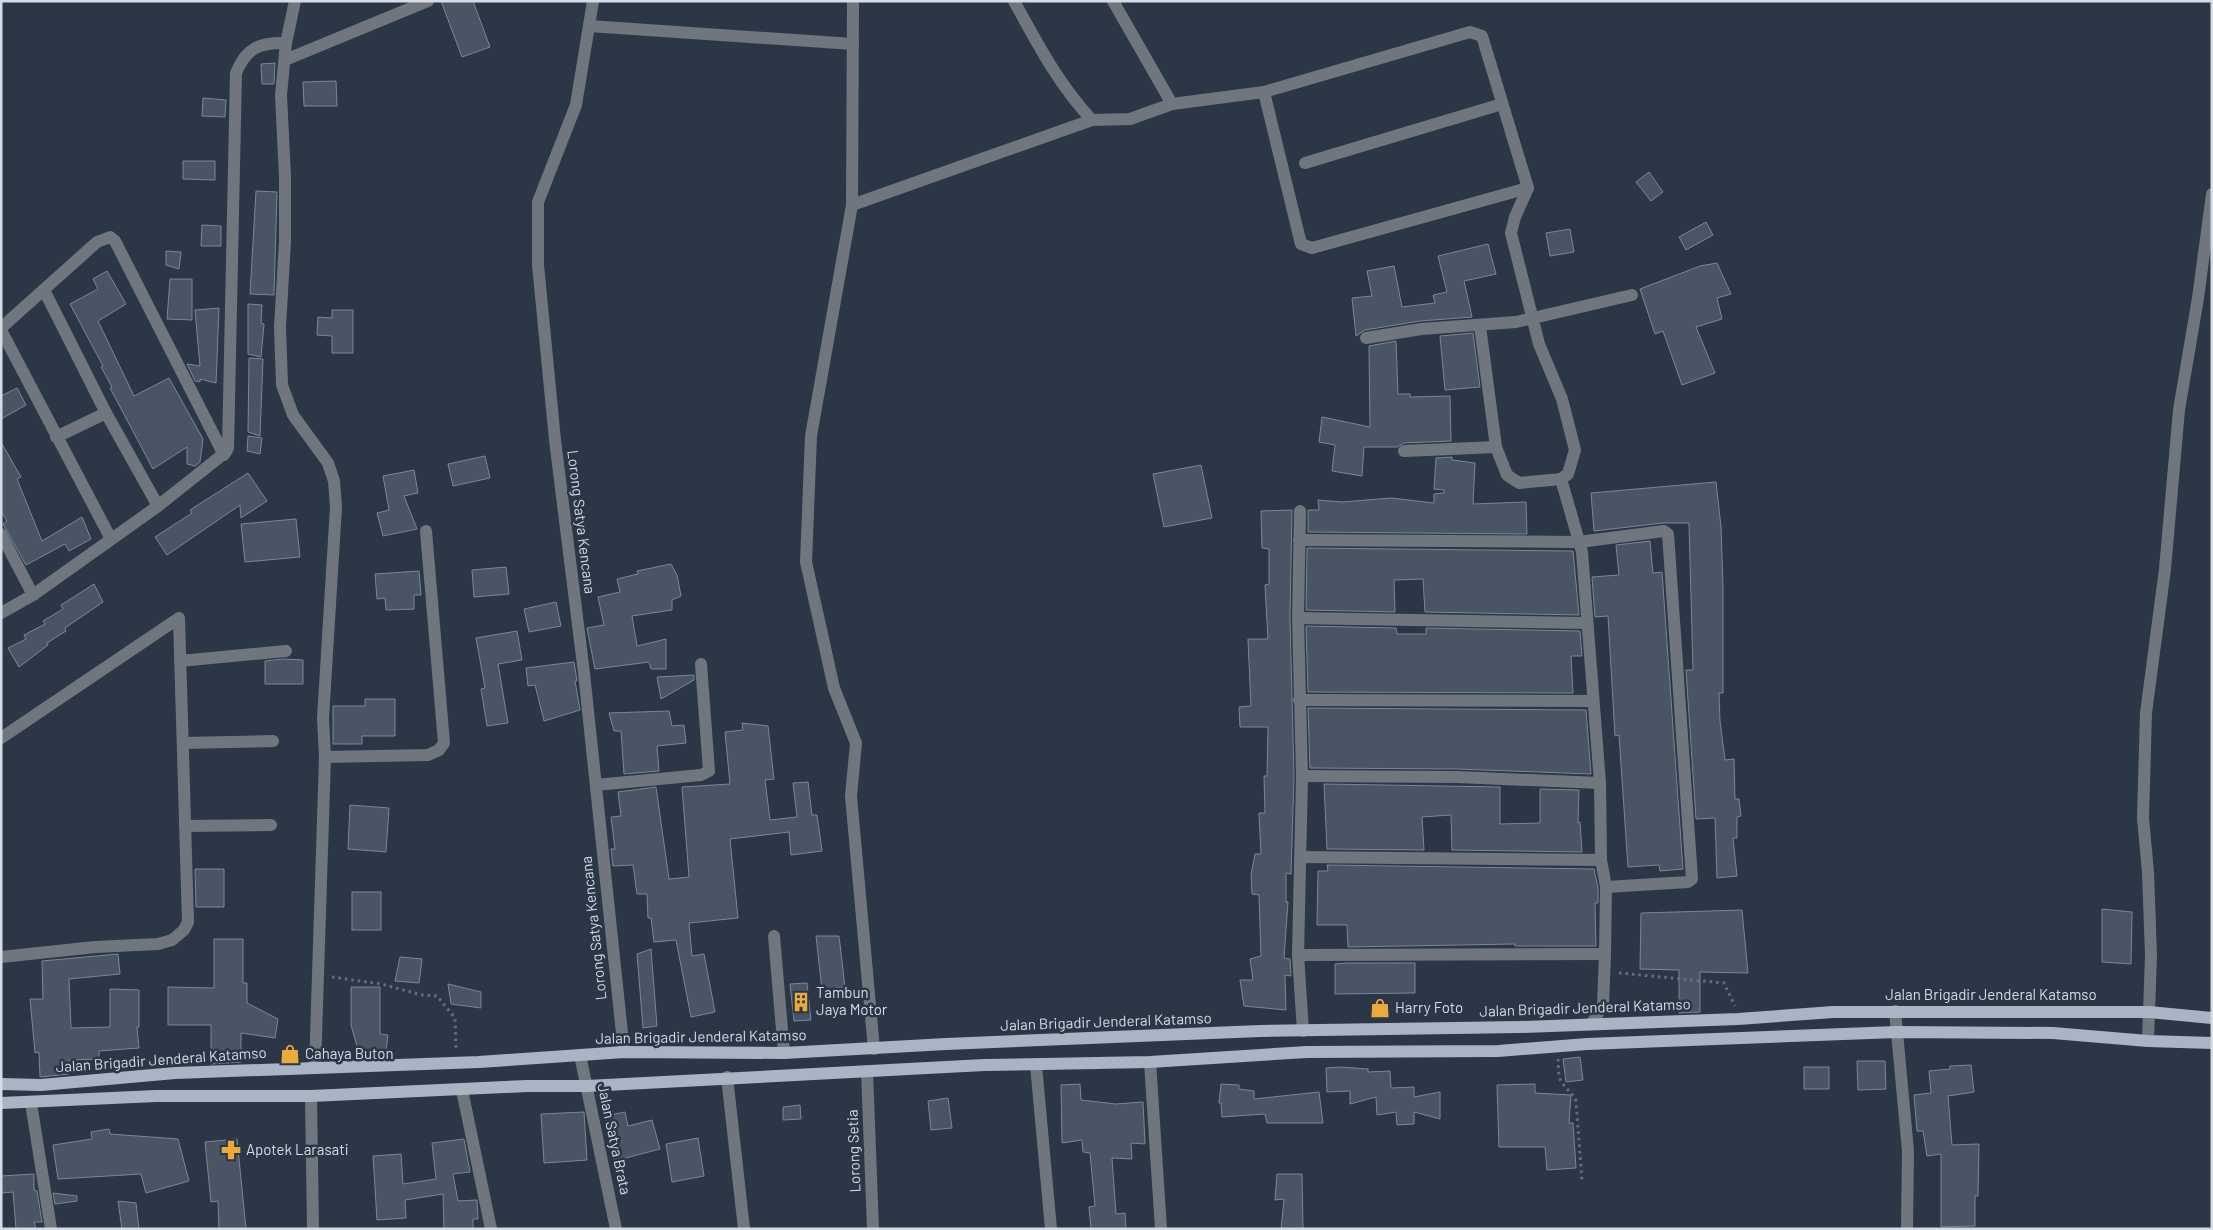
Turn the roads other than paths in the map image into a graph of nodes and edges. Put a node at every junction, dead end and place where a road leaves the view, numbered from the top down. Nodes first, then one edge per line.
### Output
1 (295, 1) edge
2 (428, 1) edge
3 (593, 1) edge
4 (853, 1) edge
5 (1014, 1) edge
6 (1113, 1) edge
7 (589, 26) junction
8 (286, 43) junction
9 (853, 44) junction
10 (286, 60) junction
11 (1264, 92) junction
12 (1172, 104) junction
13 (1502, 104) junction
14 (1092, 120) junction
15 (1305, 163) dead end
16 (1528, 188) junction
17 (2212, 194) edge
18 (852, 205) junction
19 (44, 290) junction
20 (1632, 295) dead end
21 (1533, 318) junction
22 (1480, 326) junction
23 (1, 329) edge
24 (1366, 338) dead end
25 (106, 413) junction
26 (56, 436) junction
27 (1496, 447) junction
28 (1404, 450) dead end
29 (224, 455) junction
30 (1561, 479) junction
31 (158, 506) junction
32 (1300, 511) dead end
33 (426, 532) dead end
34 (1, 534) edge
35 (111, 539) junction
36 (1299, 540) junction
37 (1578, 542) junction
38 (33, 595) junction
39 (1, 613) edge
40 (1298, 618) junction
41 (1586, 623) junction
42 (286, 651) dead end
43 (180, 661) junction
44 (701, 664) dead end
45 (1299, 700) junction
46 (1593, 701) junction
47 (1, 738) edge
48 (273, 741) dead end
49 (183, 743) junction
50 (326, 757) junction
51 (1302, 776) junction
52 (1600, 783) junction
53 (596, 786) junction
54 (271, 825) dead end
55 (185, 826) junction
56 (1300, 857) junction
57 (1602, 860) junction
58 (1606, 887) junction
59 (774, 936) dead end
60 (1605, 954) junction
61 (1298, 955) junction
62 (1, 957) edge
63 (1895, 1011) junction
64 (1948, 1011) junction
65 (2149, 1012) junction
66 (2212, 1018) edge
67 (1592, 1023) junction
68 (1384, 1029) junction
69 (1303, 1031) junction
70 (1946, 1031) junction
71 (1896, 1032) junction
72 (2148, 1041) junction
73 (2212, 1043) edge
74 (874, 1049) junction
75 (1386, 1050) junction
76 (624, 1052) junction
77 (784, 1053) junction
78 (580, 1055) junction
79 (1150, 1062) junction
80 (1036, 1065) junction
81 (315, 1068) junction
82 (867, 1071) junction
83 (727, 1077) junction
84 (1, 1084) edge
85 (587, 1086) junction
86 (462, 1090) junction
87 (310, 1096) junction
88 (1, 1103) edge
89 (31, 1103) junction
90 (51, 1229) edge
91 (313, 1229) edge
92 (491, 1229) edge
93 (616, 1229) edge
94 (744, 1229) edge
95 (873, 1229) edge
96 (1051, 1229) edge
97 (1161, 1229) edge
98 (1907, 1229) edge

1 - 8 street
2 - 10 street
3 - 7 street, Lorong Satya Kencana
4 - 9 street
5 - 14 street
6 - 12 street
7 - 9 street
7 - 53 street, Lorong Satya Kencana
8 - 10 street
8 - 29 street
9 - 18 street
10 - 50 street
11 - 12 street
11 - 13 street
11 - 16 street
12 - 14 street
13 - 15 street
13 - 16 street
14 - 18 street
16 - 21 street
17 - 65 street
18 - 74 street
19 - 23 street
19 - 25 street
19 - 29 street
20 - 21 street
21 - 22 street
21 - 30 street
22 - 24 street
22 - 27 street
23 - 26 street
25 - 26 street
25 - 31 street
26 - 35 street
27 - 28 street
27 - 30 street
29 - 31 street
30 - 37 street
31 - 35 street
32 - 36 street
33 - 50 street
34 - 38 street
35 - 38 street
36 - 37 street
36 - 40 street
37 - 41 street
37 - 58 street
38 - 39 street
40 - 41 street
40 - 45 street
41 - 46 street
42 - 43 street
43 - 47 street
43 - 49 street
44 - 53 street
45 - 46 street
45 - 51 street
46 - 52 street
48 - 49 street
49 - 55 street
50 - 81 street
51 - 52 street
51 - 56 street
52 - 57 street
53 - 76 street, Lorong Satya Kencana
54 - 55 street
55 - 62 street
56 - 57 street
56 - 61 street
57 - 58 street
58 - 60 street
59 - 77 street
60 - 61 street
60 - 67 street
61 - 69 street
63 - 64 main road, Jalan Brigadir Jenderal Katamso
63 - 67 main road, Jalan Brigadir Jenderal Katamso
63 - 71 street
64 - 65 main road, Jalan Brigadir Jenderal Katamso
64 - 70 main road
65 - 66 main road, Jalan Brigadir Jenderal Katamso
65 - 72 street
67 - 68 main road, Jalan Brigadir Jenderal Katamso
68 - 69 main road, Jalan Brigadir Jenderal Katamso
68 - 75 main road
69 - 74 main road, Jalan Brigadir Jenderal Katamso
70 - 71 main road
70 - 72 main road
71 - 75 main road
71 - 98 street
72 - 73 main road
74 - 77 main road, Jalan Brigadir Jenderal Katamso
75 - 79 main road
76 - 77 main road, Jalan Brigadir Jenderal Katamso
76 - 78 main road, Jalan Brigadir Jenderal Katamso
78 - 81 main road, Jalan Brigadir Jenderal Katamso
78 - 85 street, Jalan Satya Brata
79 - 80 main road
79 - 97 street
80 - 82 main road
80 - 96 street
81 - 84 main road, Jalan Brigadir Jenderal Katamso
82 - 83 main road
82 - 95 street, Lorong Setia
83 - 85 main road
83 - 94 street
85 - 86 main road
85 - 93 street, Jalan Satya Brata
86 - 87 main road
86 - 92 street
87 - 89 main road
87 - 91 street
88 - 89 main road
89 - 90 street

